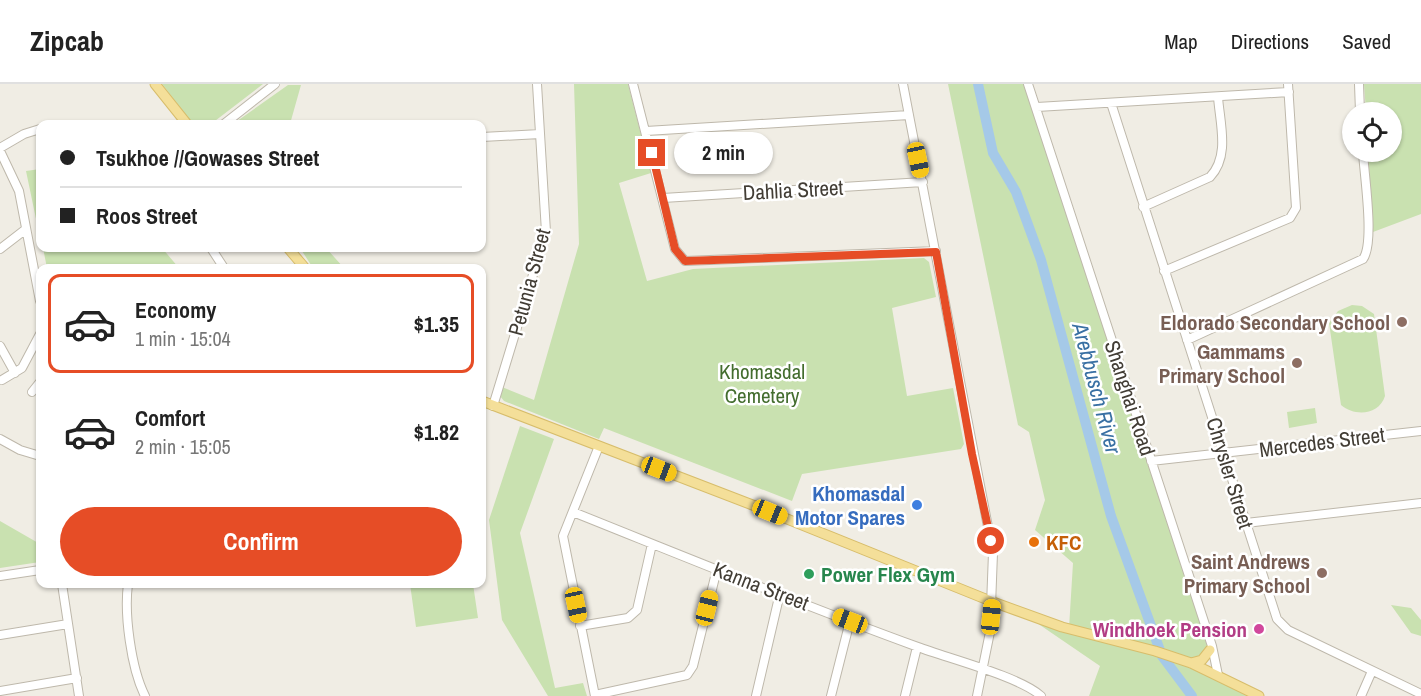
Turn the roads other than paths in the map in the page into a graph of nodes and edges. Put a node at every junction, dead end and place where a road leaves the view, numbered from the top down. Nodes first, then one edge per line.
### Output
1 (155, 84) edge
2 (275, 84) edge
3 (537, 84) edge
4 (633, 84) edge
5 (903, 84) edge
6 (1028, 84) edge
7 (1359, 84) edge
8 (1289, 88) edge
9 (1218, 97) junction
10 (1360, 102) edge
11 (1111, 103) junction
12 (1037, 107) junction
13 (909, 115) junction
14 (184, 120) edge
15 (229, 120) edge
16 (36, 130) edge
17 (646, 130) junction
18 (540, 134) junction
19 (486, 137) edge
20 (0, 150) edge
21 (1363, 162) edge
22 (923, 182) junction
23 (663, 198) junction
24 (1143, 207) junction
25 (26, 229) junction
26 (0, 249) edge
27 (291, 252) edge
28 (936, 252) junction
29 (301, 264) edge
30 (1164, 272) junction
31 (36, 280) edge
32 (1186, 340) junction
33 (36, 342) edge
34 (0, 346) edge
35 (15, 373) junction
36 (2, 380) dead end
37 (36, 387) edge
38 (32, 392) dead end
39 (486, 403) edge
40 (492, 406) junction
41 (1421, 431) edge
42 (0, 439) edge
43 (599, 446) junction
44 (1225, 454) junction
45 (36, 455) edge
46 (1151, 461) junction
47 (1421, 503) edge
48 (573, 512) junction
49 (1245, 523) junction
50 (652, 544) junction
51 (717, 569) junction
52 (36, 571) edge
53 (0, 576) edge
54 (63, 588) edge
55 (127, 588) edge
56 (780, 593) junction
57 (993, 602) junction
58 (850, 621) junction
59 (68, 624) junction
60 (580, 626) junction
61 (0, 635) edge
62 (1210, 646) junction
63 (917, 647) junction
64 (1191, 663) junction
65 (983, 669) junction
66 (1372, 671) junction
67 (1215, 674) junction
68 (77, 678) junction
69 (0, 691) edge
70 (1421, 694) edge
71 (595, 695) edge
72 (79, 696) edge
73 (145, 696) edge
74 (756, 696) edge
75 (831, 696) edge
76 (905, 696) edge
77 (977, 696) edge
78 (1041, 696) edge
79 (1259, 696) edge
80 (1360, 696) edge

1 - 14 main road
2 - 15 street
3 - 18 street, Petunia Street
4 - 17 street
5 - 13 street
6 - 12 street, Shanghai Road
7 - 10 street
8 - 9 street
8 - 30 street
9 - 11 street
9 - 24 street
11 - 12 street
11 - 24 street, Chrysler Street
12 - 46 street, Shanghai Road
13 - 17 street
13 - 22 street
16 - 20 street
17 - 23 street
18 - 19 street
18 - 40 street, Petunia Street
20 - 25 street
21 - 32 street
22 - 23 street, Dahlia Street
22 - 28 street
23 - 28 street
24 - 30 street, Chrysler Street
25 - 26 street
25 - 31 street
27 - 29 main road
28 - 57 street
30 - 32 street, Chrysler Street
32 - 44 street, Chrysler Street
33 - 35 street
34 - 35 street
35 - 36 street
37 - 38 street
39 - 40 main road
40 - 43 main road
41 - 44 street, Mercedes Street
42 - 45 street
43 - 48 street
43 - 57 main road
44 - 46 street, Mercedes Street
44 - 49 street, Chrysler Street
46 - 62 street, Shanghai Road
47 - 49 street
48 - 50 street, Kanna Street
48 - 60 street
49 - 66 street, Chrysler Street
50 - 51 street, Kanna Street
50 - 60 street
51 - 56 street, Kanna Street
51 - 71 street
52 - 53 street
54 - 59 street
55 - 73 street
56 - 58 street, Kanna Street
56 - 74 street
57 - 64 main road
57 - 65 street
58 - 63 street, Kanna Street
58 - 75 street
59 - 61 street
59 - 68 street
60 - 71 street
62 - 64 main road
62 - 67 street, Shanghai Road
63 - 65 street, Kanna Street
63 - 76 street
64 - 67 main road
65 - 77 street
65 - 78 street, Kanna Street
66 - 70 street, Chrysler Street
66 - 80 street
67 - 79 main road
68 - 69 street
68 - 72 street

